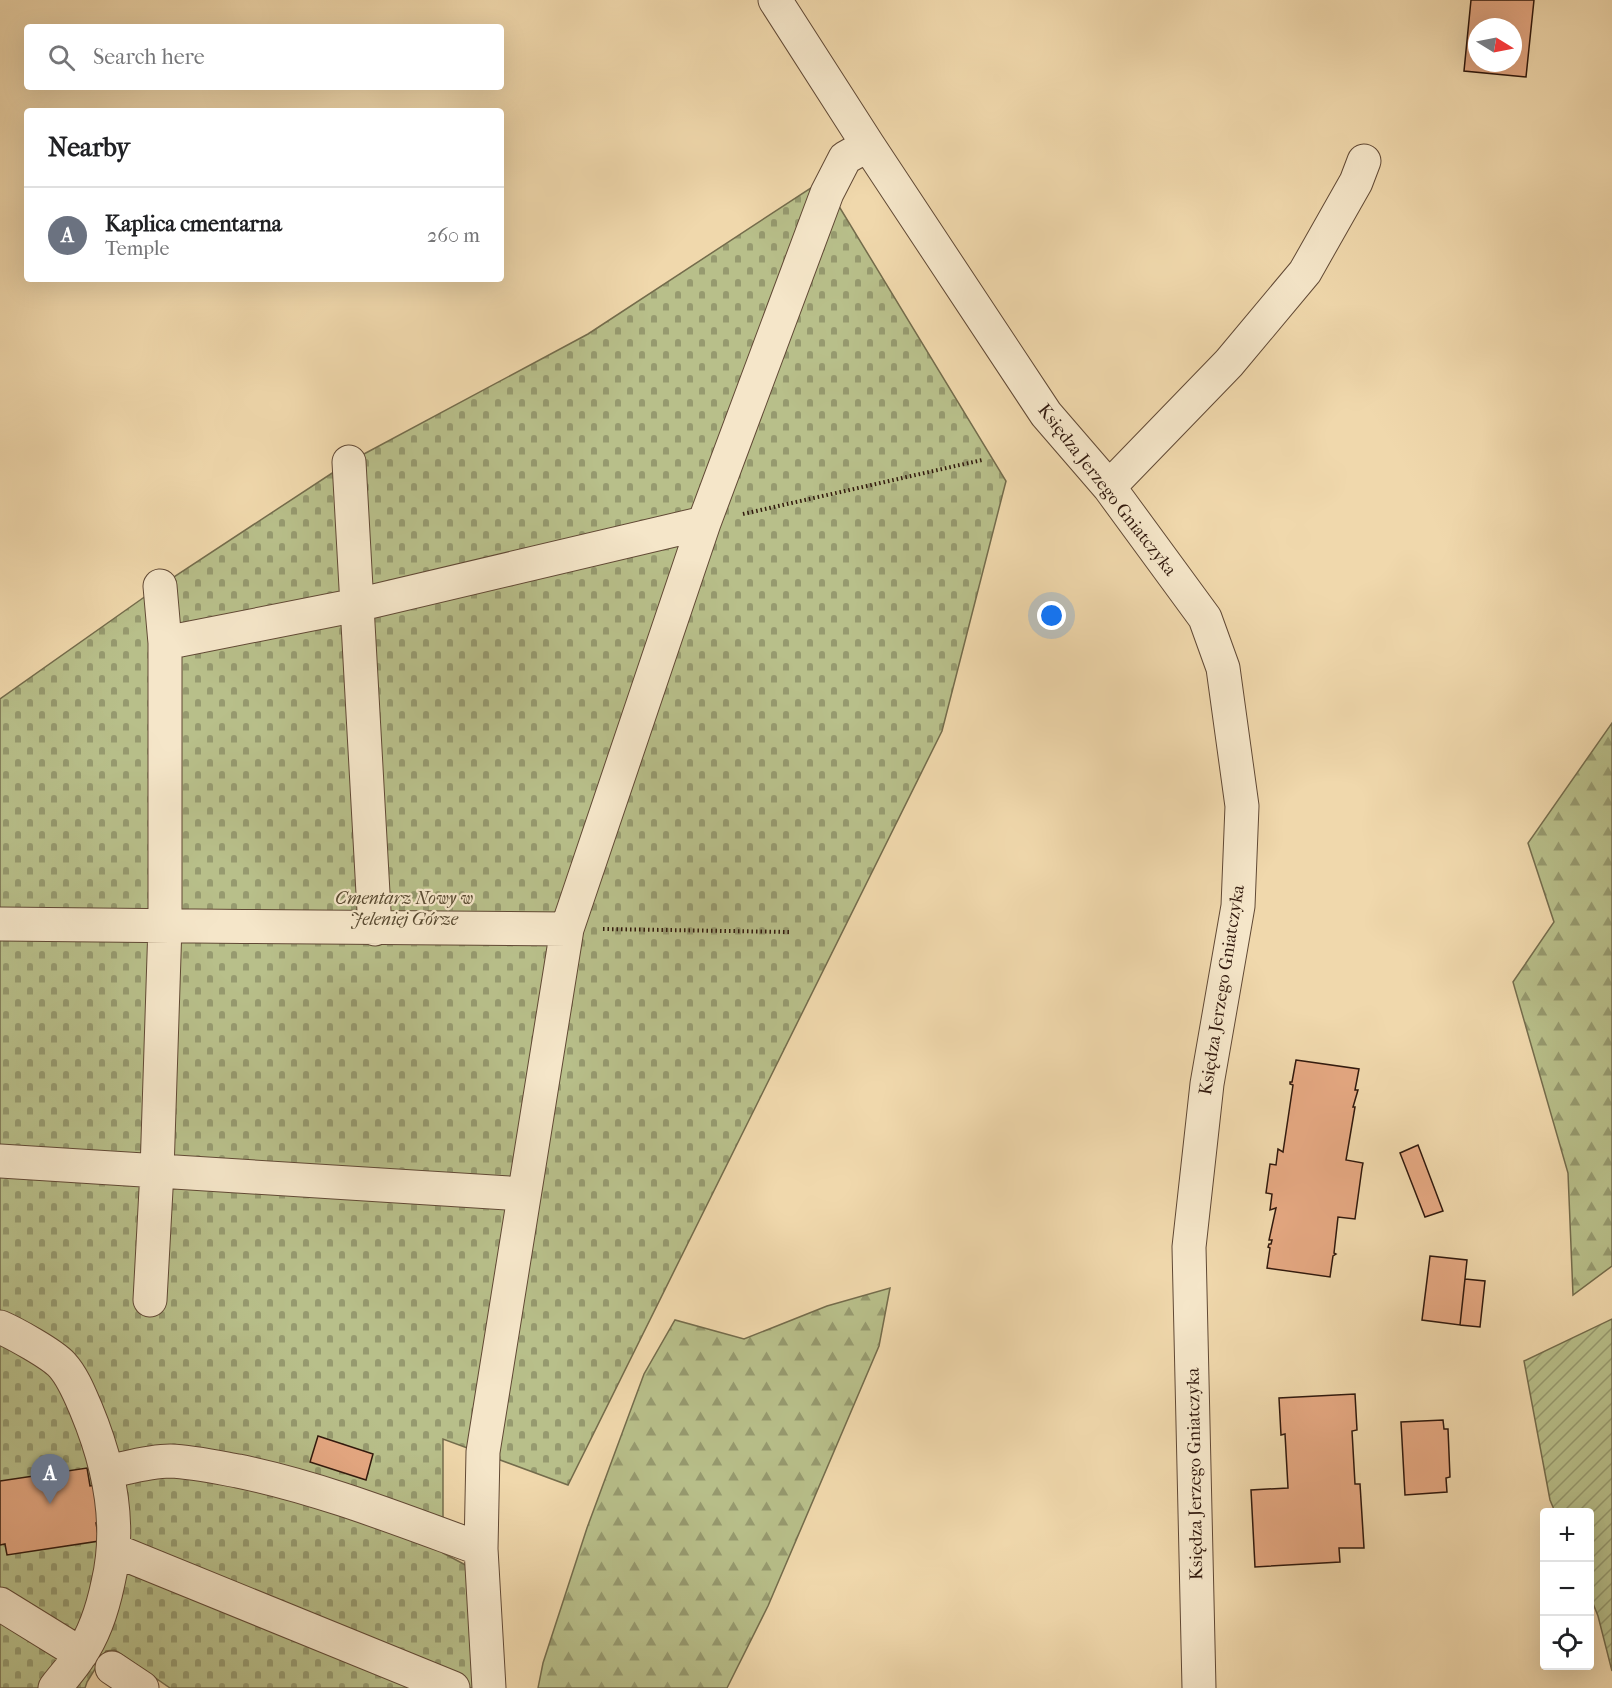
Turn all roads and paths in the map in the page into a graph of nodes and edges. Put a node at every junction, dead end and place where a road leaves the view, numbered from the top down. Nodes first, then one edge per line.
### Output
1 (775, 0) edge
2 (868, 145) junction
3 (1364, 161) dead end
4 (982, 460) dead end
5 (349, 462) dead end
6 (1109, 487) junction
7 (704, 523) junction
8 (160, 586) dead end
9 (357, 605) junction
10 (165, 643) junction
11 (0, 924) edge
12 (165, 925) junction
13 (375, 929) junction
14 (567, 929) junction
15 (790, 932) dead end
16 (0, 1161) edge
17 (157, 1172) junction
18 (525, 1194) junction
19 (150, 1300) dead end
20 (5, 1338) edge
21 (107, 1472) junction
22 (481, 1548) junction
23 (114, 1550) junction
24 (0, 1604) edge
25 (81, 1654) junction
26 (112, 1668) dead end
27 (55, 1688) edge
28 (142, 1688) edge
29 (453, 1688) edge
30 (489, 1688) edge
31 (1199, 1688) edge

1 - 2 street, Księdza Jerzego Gniatczyka
2 - 6 street, Księdza Jerzego Gniatczyka
2 - 7 street
3 - 6 street
4 - 7 path
5 - 9 street
6 - 31 street, Księdza Jerzego Gniatczyka
7 - 9 street
7 - 14 street
8 - 10 street
9 - 10 street
9 - 13 street
10 - 12 street
11 - 12 street
12 - 13 street
12 - 17 street
13 - 14 street
14 - 15 path
14 - 18 street
16 - 17 street
17 - 18 street
17 - 19 street
18 - 22 street
20 - 21 street
21 - 22 street
21 - 23 street
22 - 30 street
23 - 25 street
23 - 29 street
24 - 25 street
25 - 27 street
26 - 28 street

